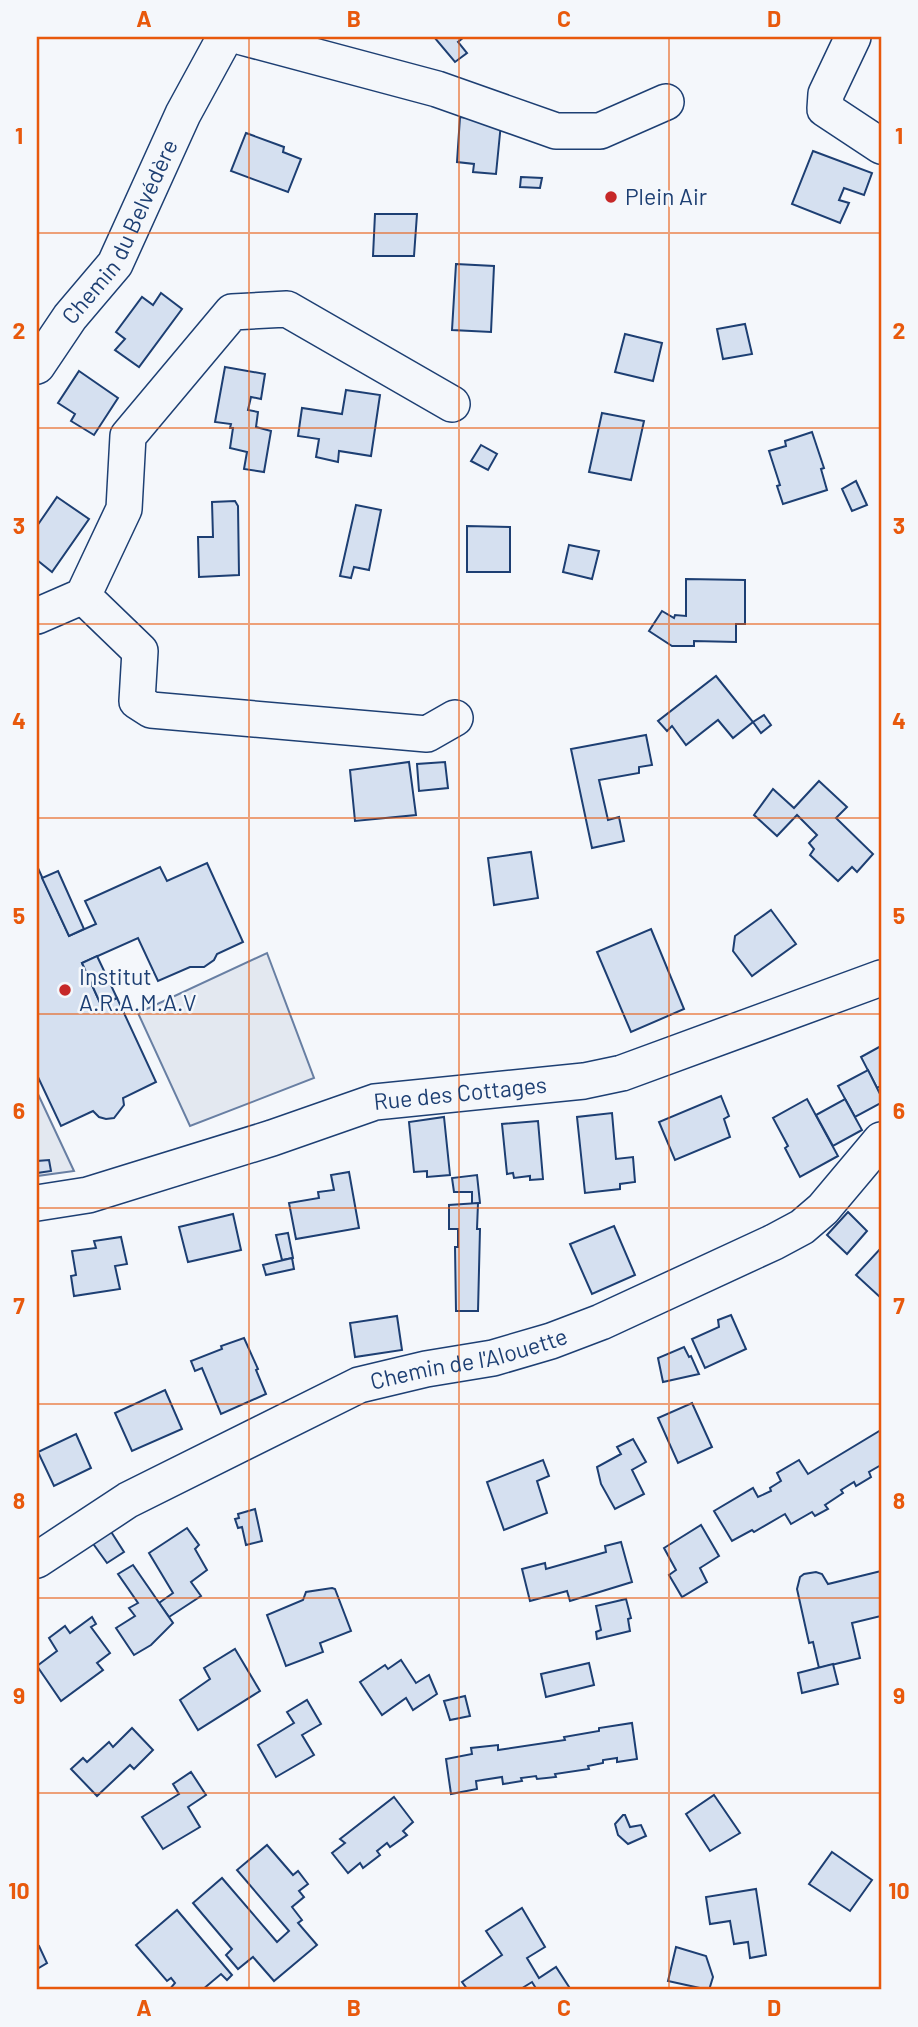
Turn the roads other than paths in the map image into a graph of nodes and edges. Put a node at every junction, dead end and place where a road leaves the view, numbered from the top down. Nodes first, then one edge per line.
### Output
1 (225, 37) edge
2 (242, 37) edge
3 (853, 37) edge
4 (666, 102) dead end
5 (881, 146) edge
6 (37, 366) edge
7 (452, 404) dead end
8 (83, 596) junction
9 (37, 616) edge
10 (455, 718) dead end
11 (881, 978) edge
12 (881, 1140) edge
13 (37, 1203) edge
14 (37, 1560) edge

1 - 6 street, Chemin du Belvédère
2 - 4 street
3 - 5 street
7 - 8 street
8 - 9 street
8 - 10 street
11 - 13 street, Rue des Cottages
12 - 14 street, Chemin de l'Alouette

